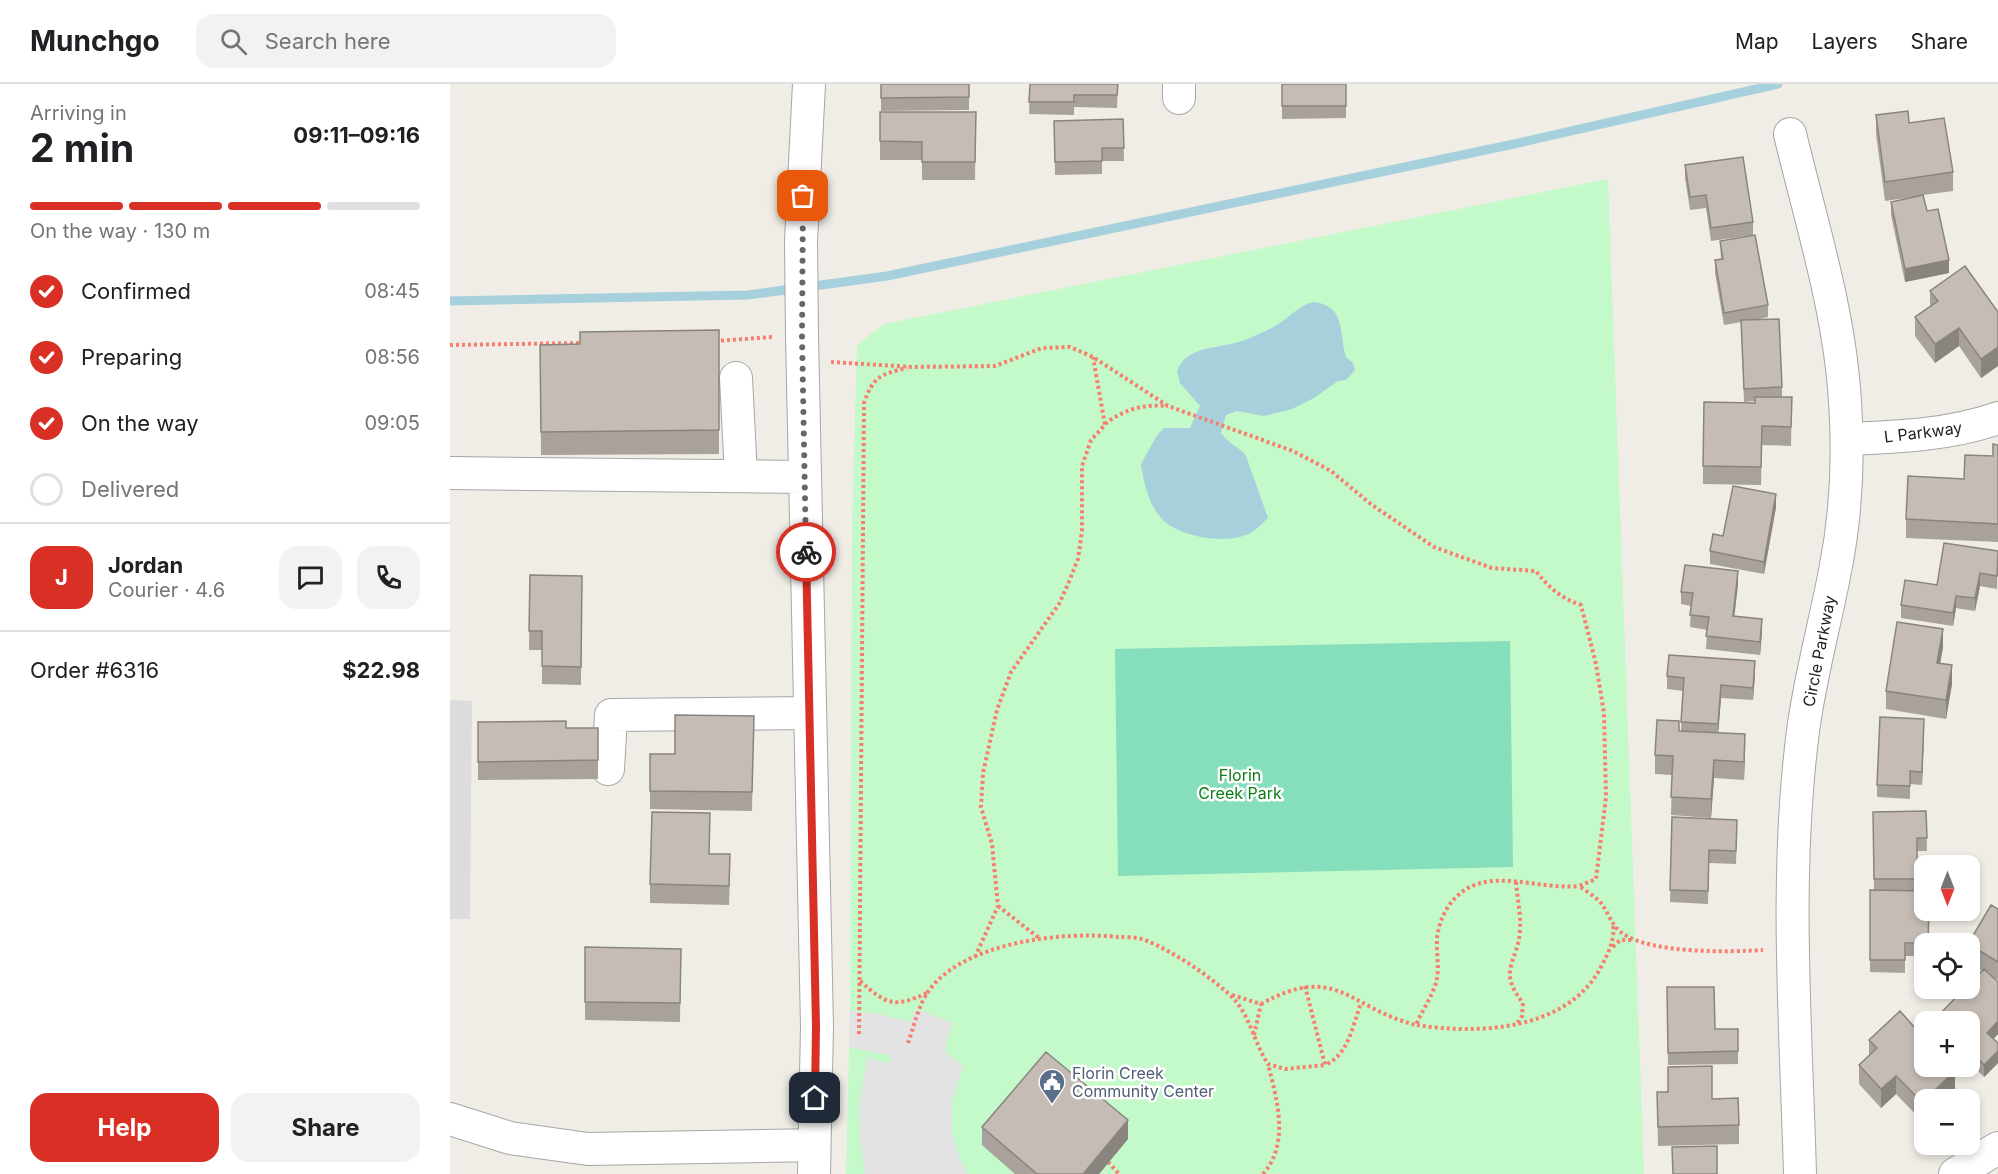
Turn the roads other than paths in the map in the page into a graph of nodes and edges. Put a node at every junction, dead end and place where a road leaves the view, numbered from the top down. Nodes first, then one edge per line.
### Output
1 (808, 84) edge
2 (1790, 134) dead end
3 (736, 378) dead end
4 (1998, 418) edge
5 (1846, 439) junction
6 (450, 473) edge
7 (741, 476) junction
8 (805, 477) junction
9 (810, 713) junction
10 (608, 769) dead end
11 (450, 1119) edge
12 (1998, 1148) edge
13 (814, 1160) edge
14 (1800, 1174) edge
15 (1955, 1174) edge

1 - 8 street
2 - 5 street, Circle Parkway
3 - 7 street
4 - 5 street, L Parkway
5 - 14 street, Circle Parkway
6 - 7 street
7 - 8 street
8 - 9 street
9 - 10 street
9 - 13 street
11 - 13 street
12 - 15 street

